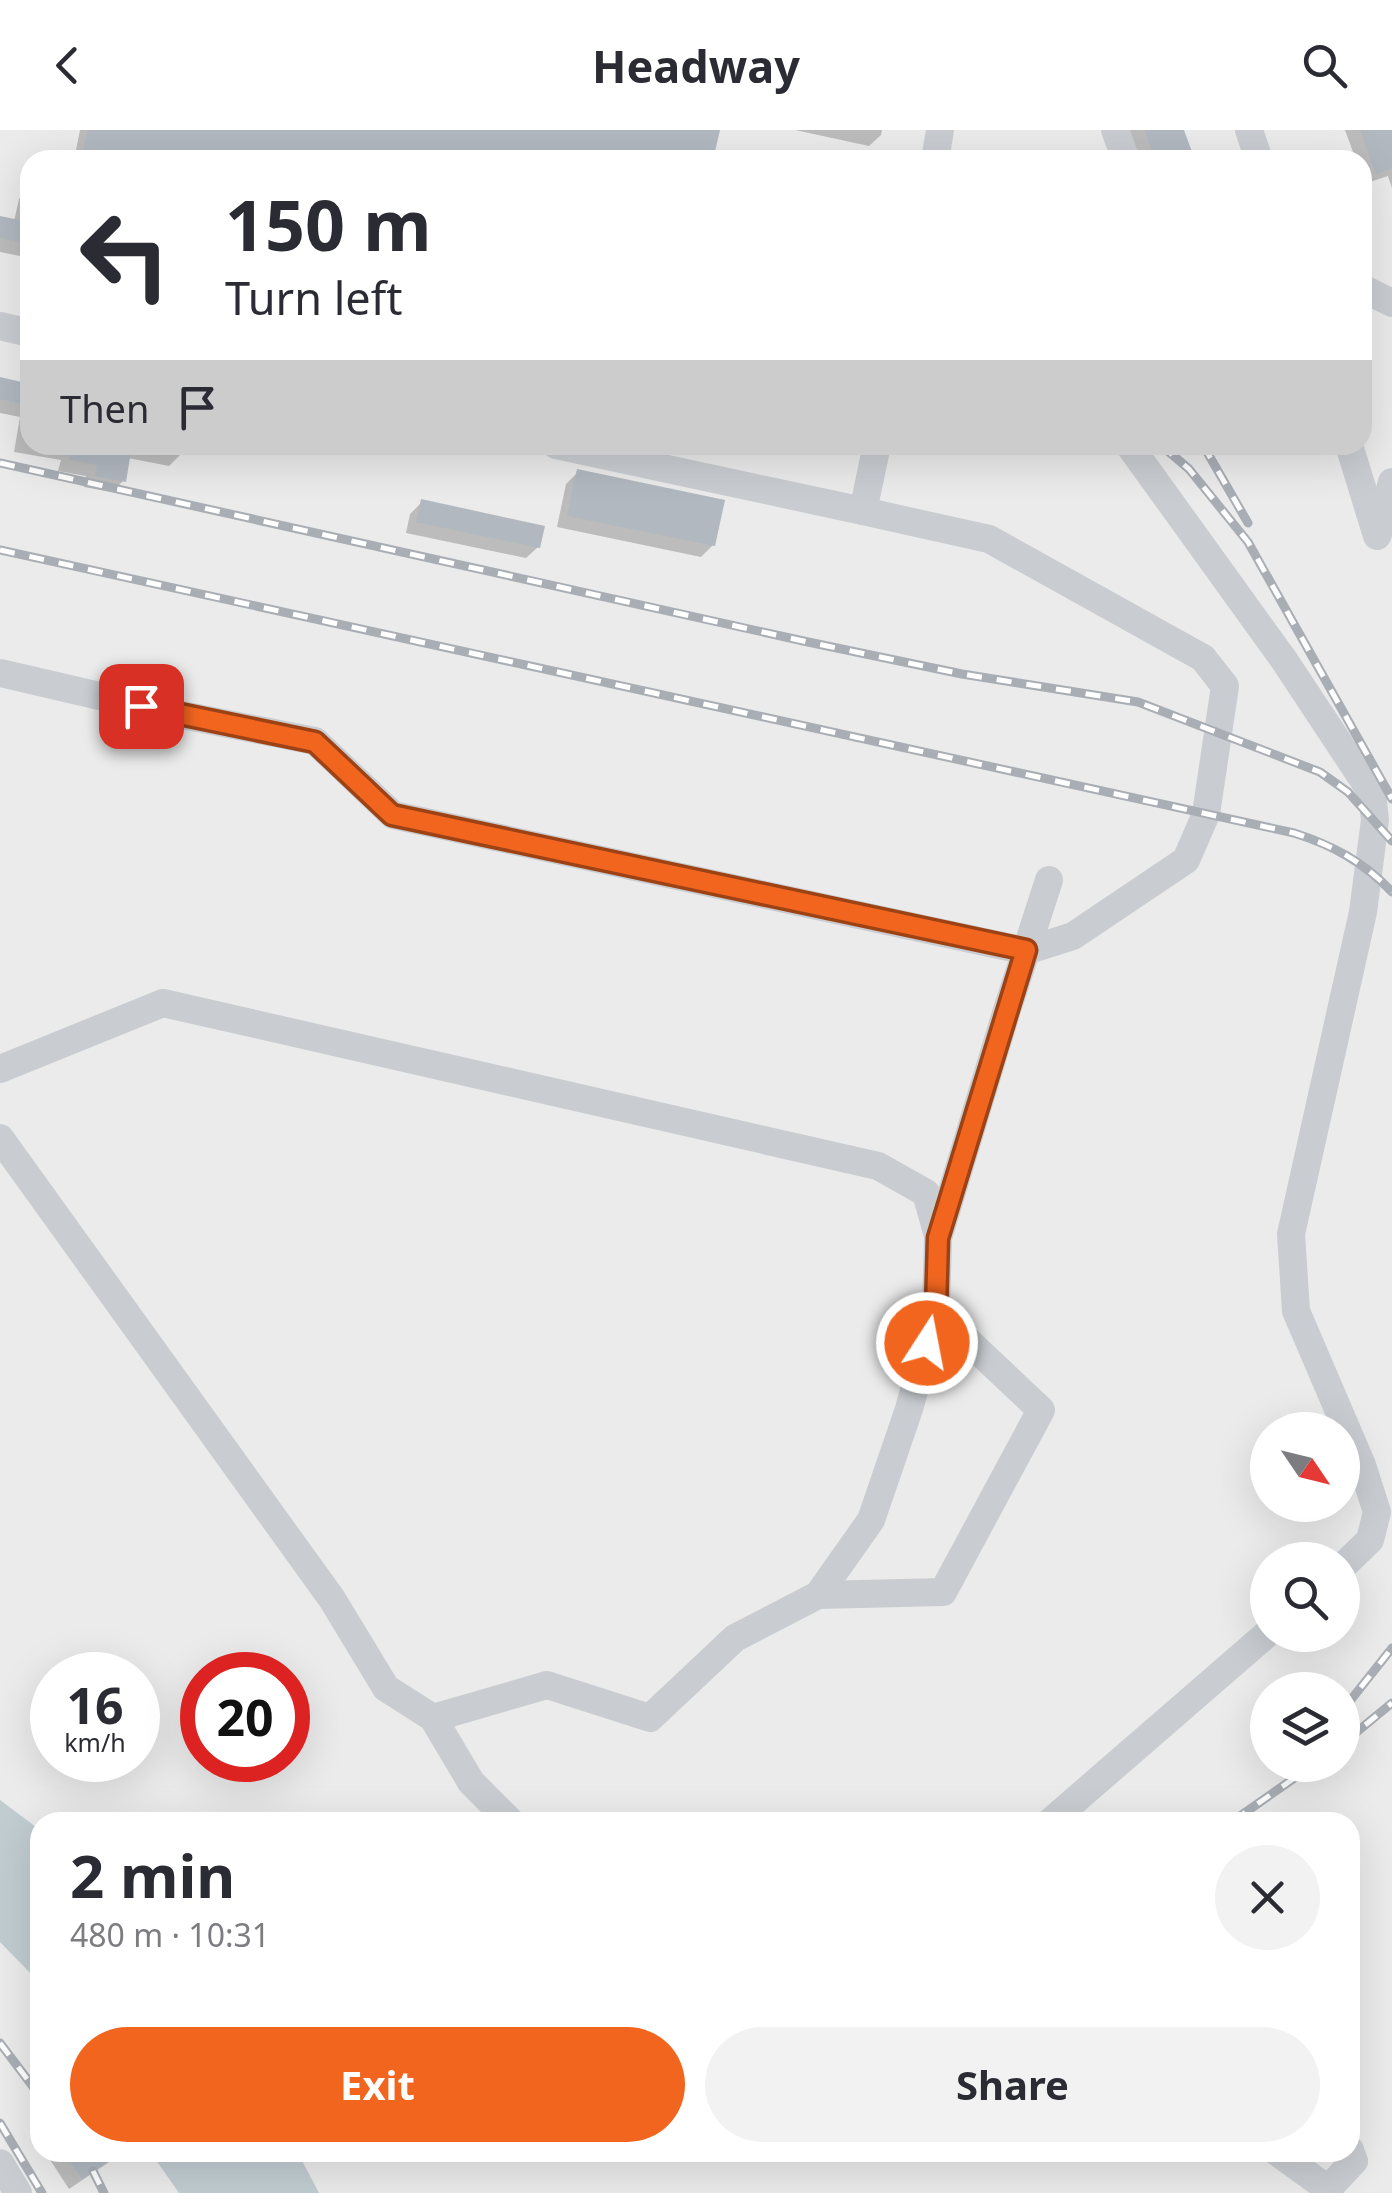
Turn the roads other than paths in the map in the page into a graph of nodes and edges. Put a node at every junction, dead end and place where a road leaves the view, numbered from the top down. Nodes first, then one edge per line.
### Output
1 (603, 455) edge
2 (875, 455) edge
3 (1135, 455) edge
4 (1352, 455) edge
5 (1392, 482) edge
6 (863, 511) junction
7 (0, 673) edge
8 (1049, 880) dead end
9 (1026, 950) junction
10 (0, 1069) edge
11 (0, 1138) edge
12 (938, 1238) junction
13 (936, 1310) junction
14 (1360, 1550) edge
15 (818, 1595) junction
16 (1250, 1649) edge
17 (433, 1718) junction
18 (501, 1812) edge
19 (1062, 1812) edge
20 (1291, 2162) edge
21 (1352, 2162) edge
22 (0, 2163) edge
23 (18, 2193) edge

1 - 6 lane
2 - 6 lane
3 - 14 lane
4 - 5 lane
6 - 9 lane
7 - 9 lane
8 - 9 lane
9 - 12 lane
10 - 12 lane
11 - 17 lane
12 - 13 lane
13 - 15 lane
13 - 15 lane
15 - 17 lane
16 - 19 lane
17 - 18 lane
20 - 21 lane
22 - 23 lane

